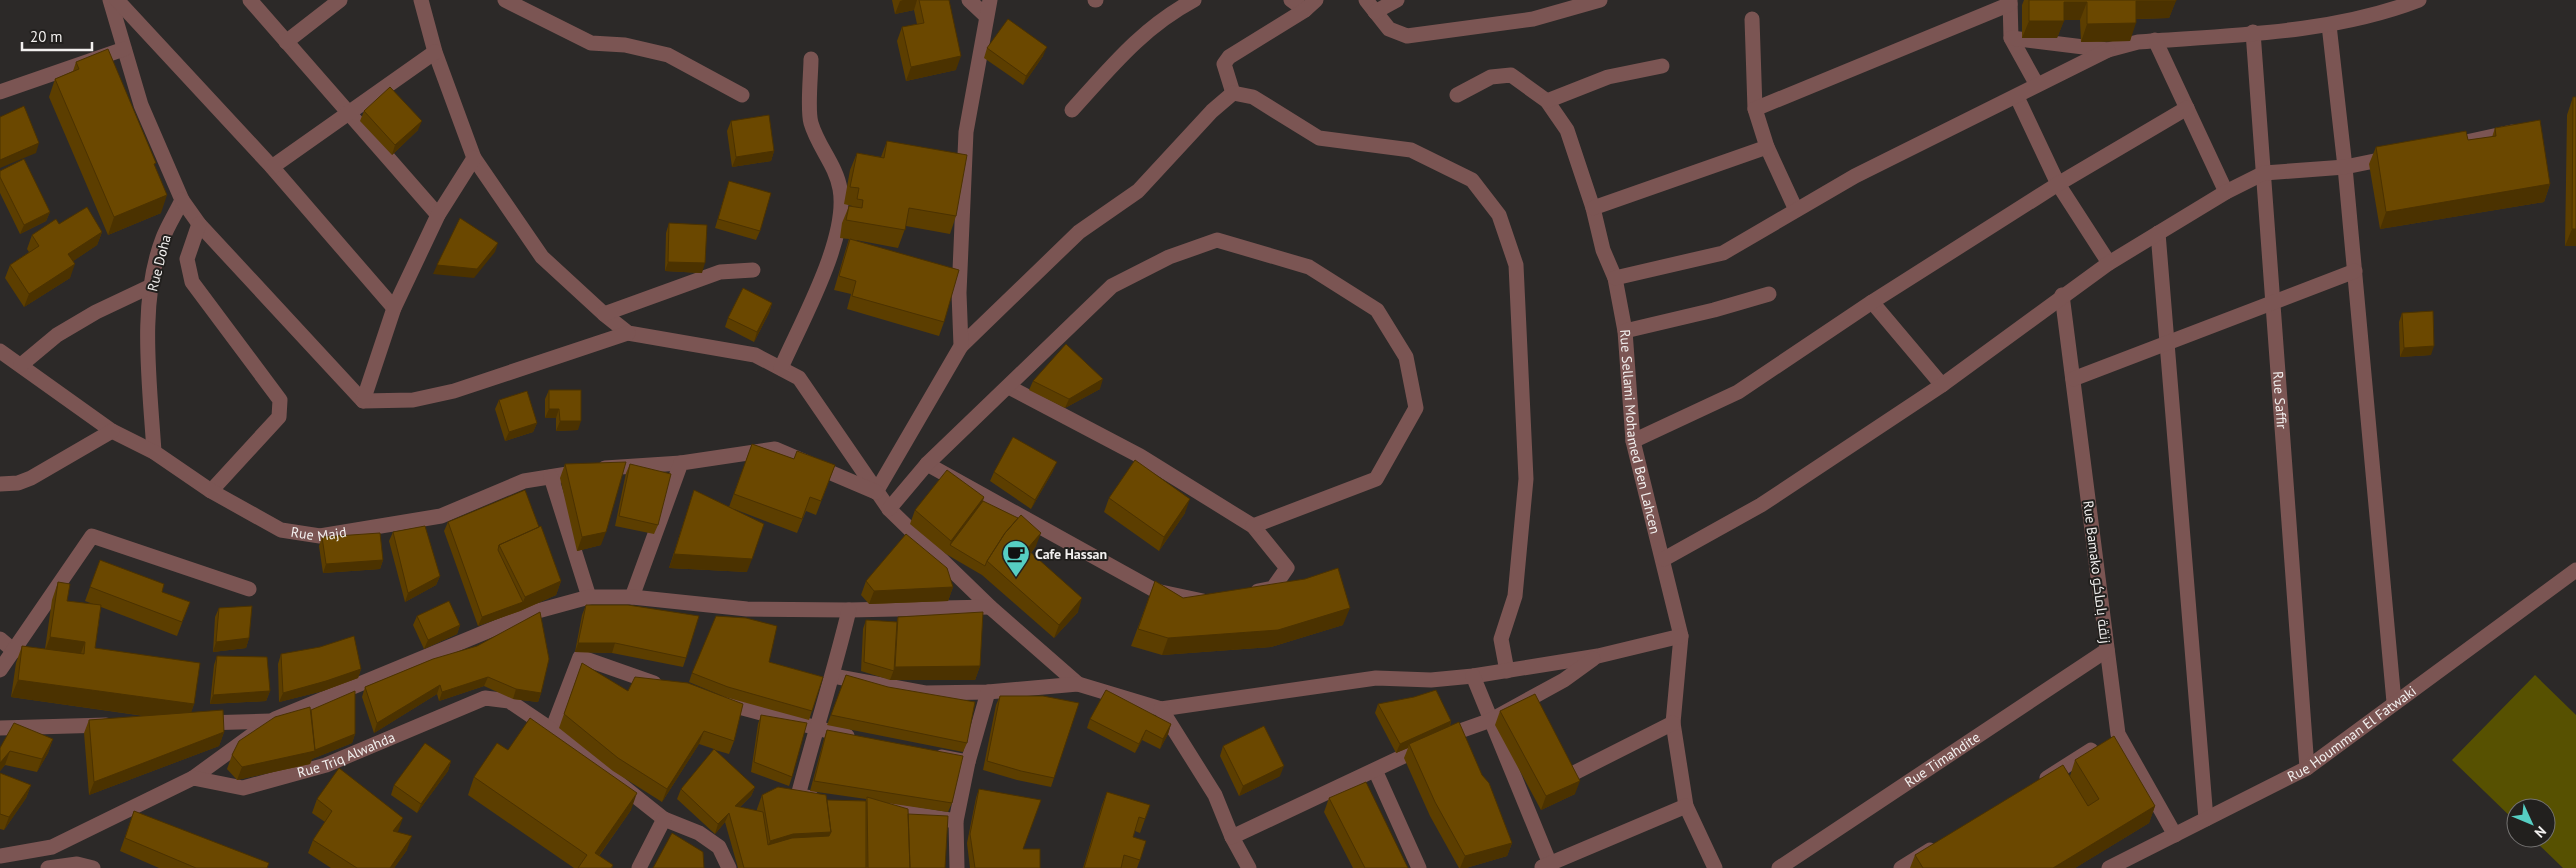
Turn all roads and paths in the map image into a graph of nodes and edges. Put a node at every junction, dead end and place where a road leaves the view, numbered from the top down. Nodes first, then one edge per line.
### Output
1 (110, 0) edge
2 (117, 0) edge
3 (250, 0) edge
4 (340, 0) edge
5 (421, 0) edge
6 (504, 0) edge
7 (969, 0) edge
8 (990, 0) edge
9 (1194, 0) edge
10 (1291, 0) edge
11 (1397, 0) edge
12 (1600, 0) edge
13 (2419, 0) edge
14 (2010, 2) edge
15 (1310, 5) edge
16 (1370, 6) edge
17 (986, 16) junction
18 (1752, 19) dead end
19 (2329, 25) junction
20 (2253, 32) junction
21 (2011, 38) junction
22 (2155, 40) junction
23 (286, 42) junction
24 (124, 49) junction
25 (2108, 50) junction
26 (435, 52) junction
27 (811, 59) dead end
28 (1662, 66) dead end
29 (2037, 85) junction
30 (0, 92) edge
31 (1233, 93) junction
32 (742, 95) dead end
33 (1457, 95) dead end
34 (2017, 97) junction
35 (1547, 102) junction
36 (2187, 108) junction
37 (1755, 109) junction
38 (1072, 110) dead end
39 (348, 114) junction
40 (2518, 131) edge
41 (2451, 145) edge
42 (1767, 147) junction
43 (2403, 155) edge
44 (474, 158) junction
45 (272, 167) junction
46 (2345, 167) junction
47 (2264, 173) junction
48 (2058, 184) junction
49 (2226, 192) junction
50 (182, 200) junction
51 (1593, 208) junction
52 (1796, 210) junction
53 (438, 215) junction
54 (199, 224) junction
55 (2158, 234) junction
56 (2109, 263) junction
57 (752, 270) dead end
58 (2355, 271) junction
59 (1615, 278) junction
60 (151, 286) junction
61 (1769, 294) dead end
62 (2062, 295) junction
63 (1872, 302) junction
64 (2273, 302) junction
65 (394, 308) junction
66 (604, 314) junction
67 (1625, 331) junction
68 (628, 333) junction
69 (2167, 343) junction
70 (961, 346) junction
71 (0, 351) edge
72 (21, 365) junction
73 (781, 368) junction
74 (2073, 380) junction
75 (1942, 385) junction
76 (1008, 387) junction
77 (363, 401) junction
78 (112, 431) junction
79 (1633, 441) junction
80 (154, 452) junction
81 (680, 464) junction
82 (926, 464) junction
83 (551, 477) junction
84 (0, 484) edge
85 (211, 491) junction
86 (876, 492) junction
87 (889, 509) junction
88 (1253, 526) junction
89 (1664, 559) junction
90 (2576, 570) edge
91 (249, 588) dead end
92 (1246, 593) edge
93 (589, 597) junction
94 (632, 597) junction
95 (1218, 598) edge
96 (990, 607) junction
97 (849, 610) junction
98 (1681, 636) junction
99 (0, 639) edge
100 (2107, 650) junction
101 (14, 651) junction
102 (1598, 656) junction
103 (0, 670) edge
104 (1507, 671) junction
105 (833, 676) junction
106 (1473, 676) junction
107 (1078, 684) junction
108 (672, 688) edge
109 (988, 692) junction
110 (710, 699) edge
111 (2394, 702) junction
112 (1161, 709) junction
113 (1491, 720) junction
114 (271, 721) junction
115 (194, 723) edge
116 (1674, 723) junction
117 (126, 725) edge
118 (0, 728) edge
119 (816, 729) junction
120 (552, 730) junction
121 (2118, 734) junction
122 (862, 740) edge
123 (929, 754) edge
124 (968, 762) junction
125 (2308, 768) junction
126 (1375, 770) junction
127 (1572, 774) edge
128 (193, 778) junction
129 (2034, 786) edge
130 (828, 800) edge
131 (1686, 806) junction
132 (877, 808) edge
133 (664, 819) junction
134 (2206, 819) junction
135 (956, 821) junction
136 (2174, 835) junction
137 (1232, 837) junction
138 (1942, 842) edge
139 (0, 856) edge
140 (1545, 866) edge
141 (48, 868) edge
142 (93, 868) edge
143 (639, 868) edge
144 (729, 868) edge
145 (957, 868) edge
146 (1249, 868) edge
147 (1419, 868) edge
148 (1715, 868) edge
149 (1779, 868) edge
150 (1901, 868) edge
151 (2109, 868) edge

1 - 24 street
2 - 45 street
3 - 23 street
4 - 23 street
5 - 26 street
6 - 32 street
7 - 17 street
8 - 17 street
9 - 38 street
10 - 15 street
11 - 16 street
12 - 16 street
13 - 19 street
14 - 21 street
14 - 37 street
15 - 31 street
17 - 70 street
18 - 37 street
19 - 20 street
19 - 46 street
20 - 22 street
20 - 47 street, Rue Saffir
21 - 25 street
21 - 29 street
22 - 25 street
22 - 36 street
23 - 39 street
24 - 30 street
24 - 50 street
25 - 29 street
26 - 39 street
26 - 44 street
27 - 73 street
28 - 35 street
29 - 34 street
31 - 70 street
31 - 104 street
33 - 35 street, Rue Sellami Mohamed Ben Lahcen
34 - 48 street
34 - 52 street
35 - 51 street, Rue Sellami Mohamed Ben Lahcen
36 - 48 street
36 - 49 street
37 - 42 street
39 - 45 street
39 - 53 street
40 - 41 street
42 - 51 street
42 - 52 street
43 - 46 street
44 - 53 street
44 - 66 street
45 - 65 street
46 - 47 street
46 - 58 street
47 - 49 street
47 - 64 street, Rue Saffir
48 - 56 street
48 - 63 street
49 - 55 street
50 - 54 street
50 - 60 street, Rue Doha
51 - 59 street, Rue Sellami Mohamed Ben Lahcen
52 - 59 street
53 - 65 street
54 - 77 street
54 - 85 street
55 - 56 street
55 - 69 street
56 - 62 street
57 - 66 street
58 - 64 street
58 - 111 street
59 - 67 street, Rue Sellami Mohamed Ben Lahcen
60 - 72 street
60 - 80 street, Rue Doha
61 - 67 street
62 - 74 street, Rue Bamako زنقة باماكو
62 - 75 street
63 - 75 street
63 - 79 street
64 - 69 street
64 - 125 street, Rue Saffir
65 - 77 street
66 - 68 street
67 - 79 street, Rue Sellami Mohamed Ben Lahcen
68 - 73 street
68 - 77 street
69 - 74 street
69 - 134 street
70 - 86 street
71 - 72 street, Rue Majd
72 - 78 street, Rue Majd
73 - 86 street
74 - 100 street, Rue Bamako زنقة باماكو
75 - 89 street
76 - 82 street
76 - 88 street
76 - 88 street
78 - 80 street, Rue Majd
78 - 84 street
79 - 89 street, Rue Sellami Mohamed Ben Lahcen
80 - 85 street, Rue Majd
81 - 83 street, Rue Majd
81 - 86 street, Rue Majd
81 - 94 street
82 - 87 street
82 - 95 street
83 - 85 street, Rue Majd
83 - 93 street
86 - 87 street
87 - 96 street
88 - 92 street
89 - 98 street, Rue Sellami Mohamed Ben Lahcen
90 - 111 street, Rue Houmman El Fatwaki
91 - 101 street
93 - 94 street
93 - 114 street
94 - 97 street
96 - 97 street
96 - 107 street
97 - 105 street
98 - 102 street
98 - 116 street, Rue Sellami Mohamed Ben Lahcen
99 - 101 street
100 - 121 street, Rue Bamako زنقة باماكو
100 - 149 street, Rue Timahdite
101 - 103 street
102 - 104 street
102 - 113 street
104 - 106 street
105 - 109 street
105 - 119 street
106 - 112 street
106 - 113 street
107 - 109 street
107 - 112 street
108 - 120 street
109 - 124 street
110 - 119 street
111 - 125 street, Rue Houmman El Fatwaki
112 - 137 street
113 - 126 street
113 - 140 street
114 - 115 street
114 - 128 street
116 - 127 street
116 - 131 street, Rue Sellami Mohamed Ben Lahcen
117 - 118 street
119 - 122 street
119 - 130 street
120 - 128 street, Rue Triq Alwahda
120 - 133 street, Rue Triq Alwahda
121 - 129 street
121 - 136 street, Rue Bamako زنقة باماكو
123 - 124 street
124 - 135 street
125 - 134 street, Rue Houmman El Fatwaki
126 - 137 street
126 - 147 street
128 - 139 street
131 - 140 street
131 - 148 street, Rue Sellami Mohamed Ben Lahcen
132 - 135 street
133 - 143 street
133 - 144 street, Rue Triq Alwahda
134 - 136 street, Rue Houmman El Fatwaki
135 - 145 street
136 - 151 street, Rue Houmman El Fatwaki
137 - 146 street
138 - 150 street
141 - 142 street

